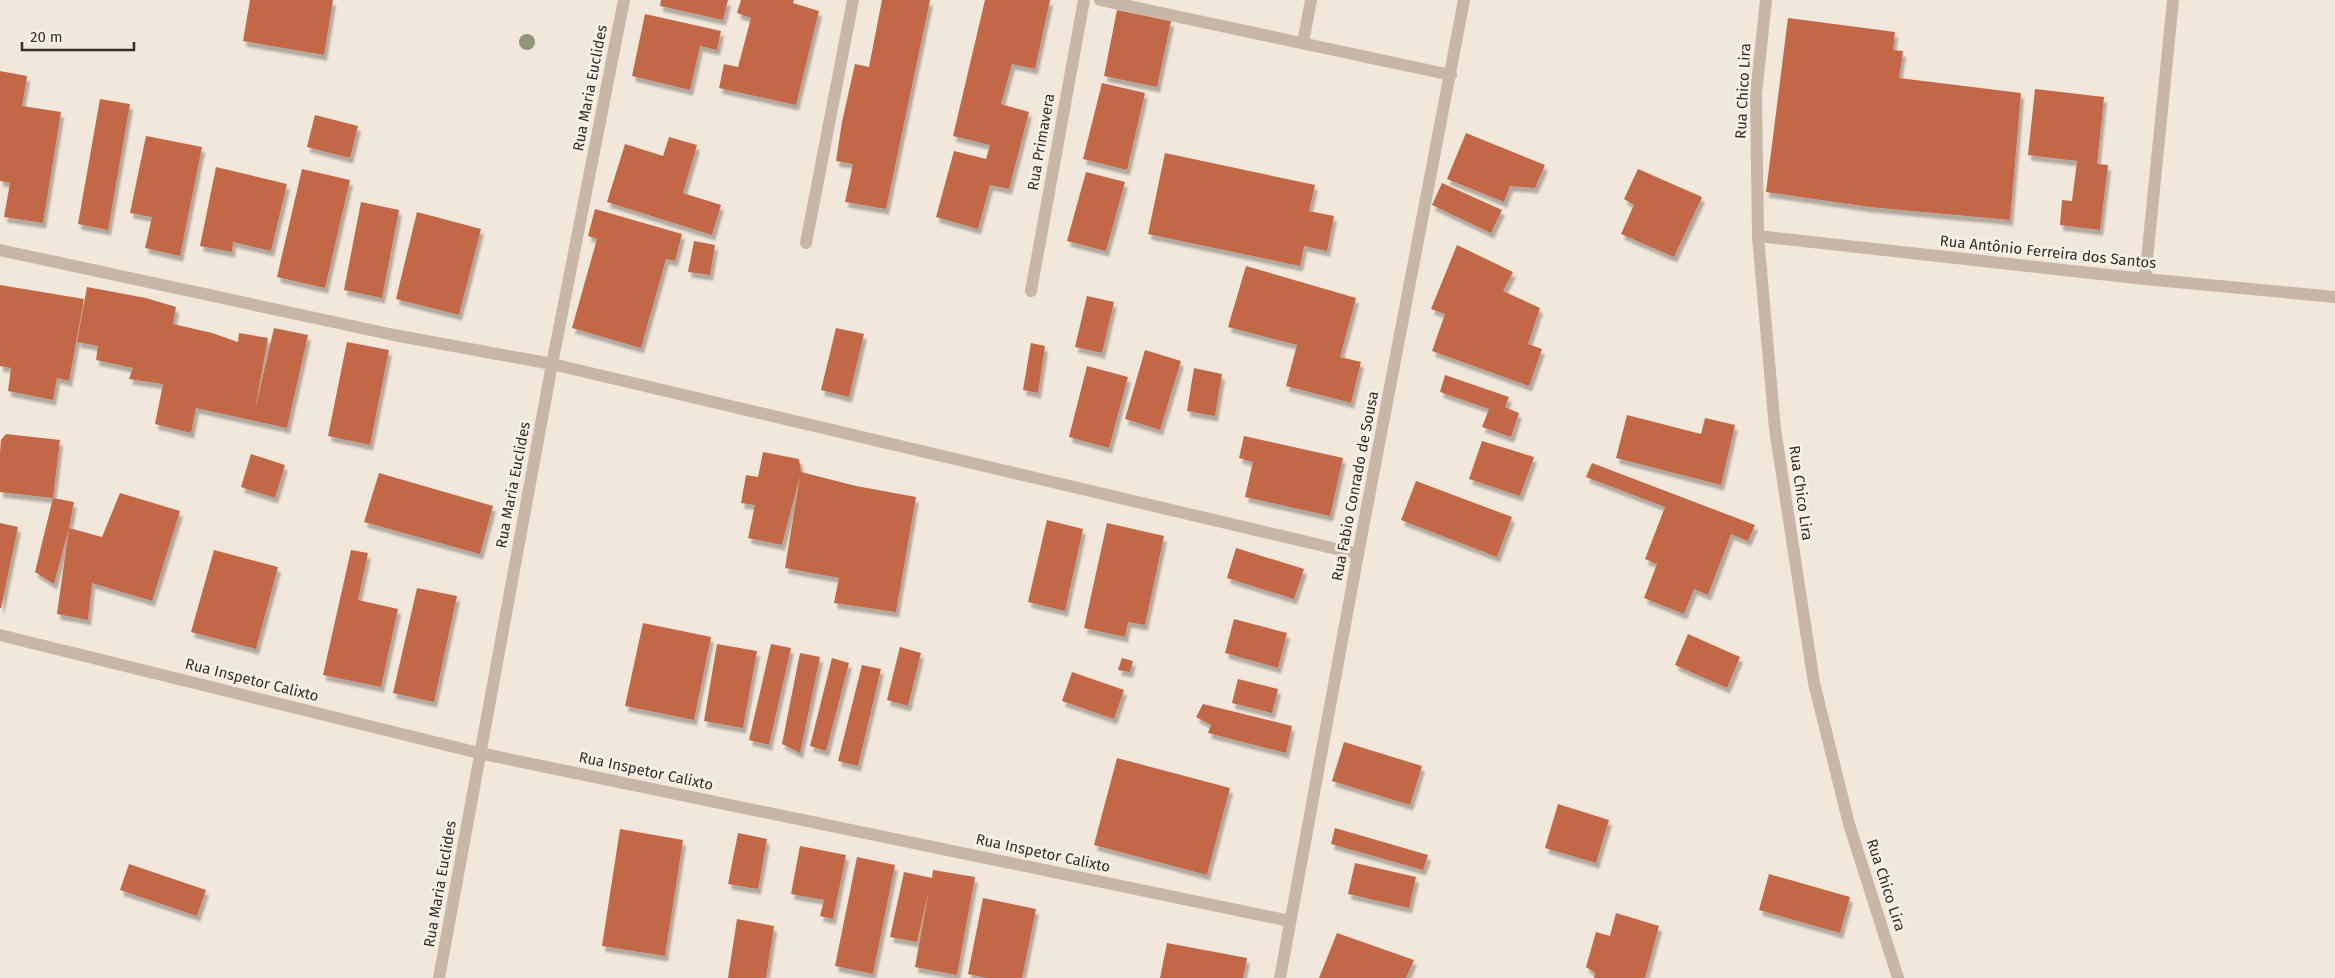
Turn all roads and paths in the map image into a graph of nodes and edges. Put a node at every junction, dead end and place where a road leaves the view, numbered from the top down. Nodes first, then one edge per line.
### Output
1 (624, 0) edge
2 (853, 0) edge
3 (1084, 0) edge
4 (1100, 0) edge
5 (1311, 0) edge
6 (1464, 0) edge
7 (1766, 0) edge
8 (2173, 0) edge
9 (1303, 43) junction
10 (1451, 75) junction
11 (1758, 236) junction
12 (806, 243) dead end
13 (0, 250) edge
14 (2145, 280) junction
15 (1031, 290) dead end
16 (2335, 297) edge
17 (552, 364) junction
18 (1358, 554) junction
19 (0, 635) edge
20 (479, 753) junction
21 (1290, 921) junction
22 (439, 978) edge
23 (1280, 978) edge
24 (1898, 978) edge

1 - 17 street, Rua Maria Euclides
2 - 12 street
3 - 15 street, Rua Primavera
4 - 9 street
5 - 9 street
6 - 10 street, Rua Fabio Conrado de Sousa
7 - 11 street, Rua Chico Lira
8 - 14 street
9 - 10 street
10 - 18 street, Rua Fabio Conrado de Sousa
11 - 14 street, Rua Antônio Ferreira dos Santos
11 - 24 street, Rua Chico Lira
13 - 17 street
14 - 16 street, Rua Antônio Ferreira dos Santos
17 - 18 street
17 - 20 street, Rua Maria Euclides
18 - 21 street, Rua Fabio Conrado de Sousa
19 - 20 street, Rua Inspetor Calixto
20 - 21 street, Rua Inspetor Calixto
20 - 22 street, Rua Maria Euclides
21 - 23 street, Rua Fabio Conrado de Sousa

